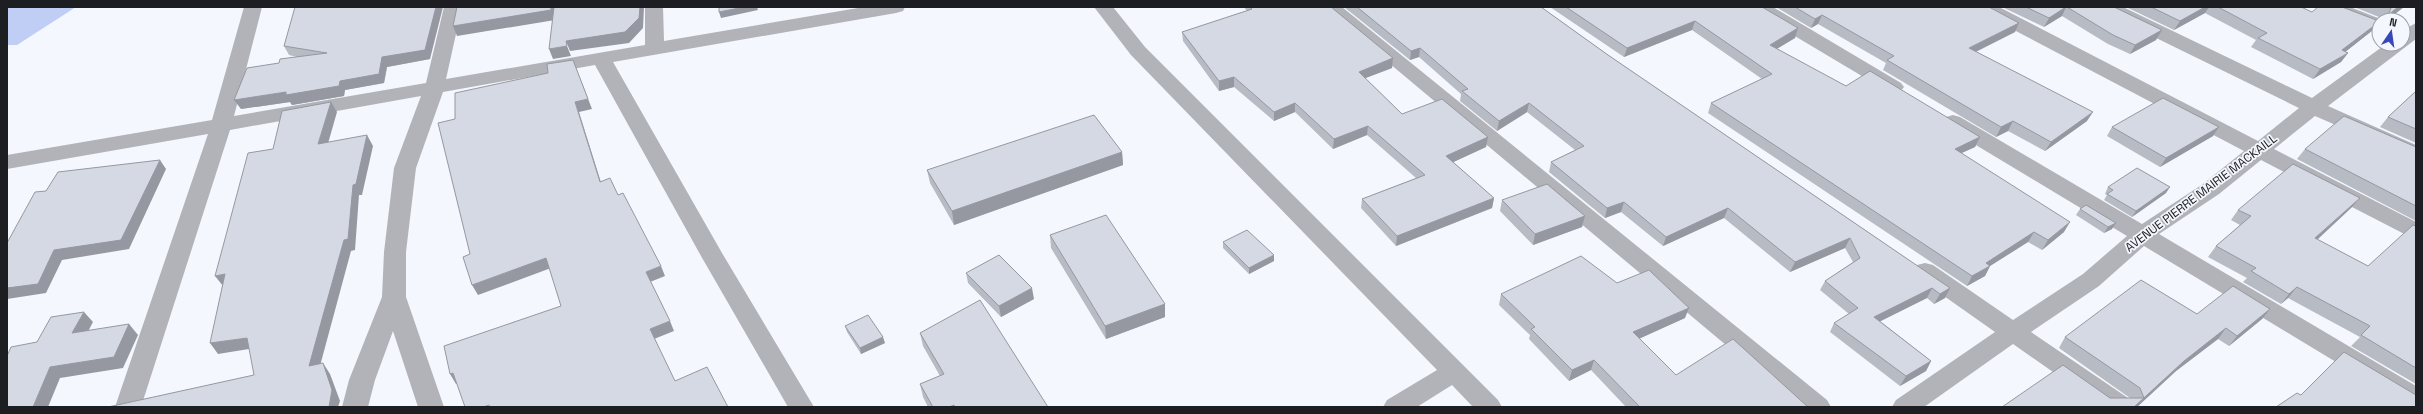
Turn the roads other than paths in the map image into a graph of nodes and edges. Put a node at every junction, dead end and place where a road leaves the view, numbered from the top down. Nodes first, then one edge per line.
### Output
1 (253, 7) edge
2 (453, 7) edge
3 (654, 7) edge
4 (896, 7) edge
5 (1103, 7) edge
6 (1331, 7) edge
7 (1760, 7) edge
8 (1985, 7) edge
9 (2108, 7) edge
10 (2334, 7) edge
11 (850, 11) edge
12 (2371, 22) edge
13 (655, 48) junction
14 (2387, 52) edge
15 (601, 58) junction
16 (434, 88) junction
17 (1909, 96) edge
18 (2313, 107) junction
19 (1936, 112) edge
20 (221, 125) junction
21 (2258, 150) junction
22 (2416, 153) edge
23 (7, 162) edge
24 (2416, 232) edge
25 (2143, 234) junction
26 (1909, 260) edge
27 (394, 297) junction
28 (2014, 331) junction
29 (1453, 372) junction
30 (2416, 398) edge
31 (128, 407) edge
32 (355, 407) edge
33 (431, 407) edge
34 (801, 407) edge
35 (1396, 407) edge
36 (1489, 407) edge
37 (1818, 407) edge
38 (1905, 407) edge
39 (2122, 407) edge

1 - 20 street
2 - 16 street
3 - 13 street
4 - 11 street
5 - 29 street
6 - 37 street
7 - 17 street
8 - 21 street
9 - 18 street
10 - 12 street
11 - 13 street
13 - 15 street
14 - 18 street, AVENUE PIERRE MAIRIE MACKAILL
15 - 16 street
15 - 34 street
16 - 20 street
16 - 27 street
18 - 21 street, AVENUE PIERRE MAIRIE MACKAILL
18 - 22 street
19 - 25 street
20 - 23 street
20 - 31 street
21 - 24 street
21 - 25 street, AVENUE PIERRE MAIRIE MACKAILL
25 - 28 street, AVENUE PIERRE MAIRIE MACKAILL
25 - 30 street
26 - 28 street
27 - 32 street
27 - 33 street
28 - 38 street, AVENUE PIERRE MAIRIE MACKAILL
28 - 39 street
29 - 35 street
29 - 36 street

